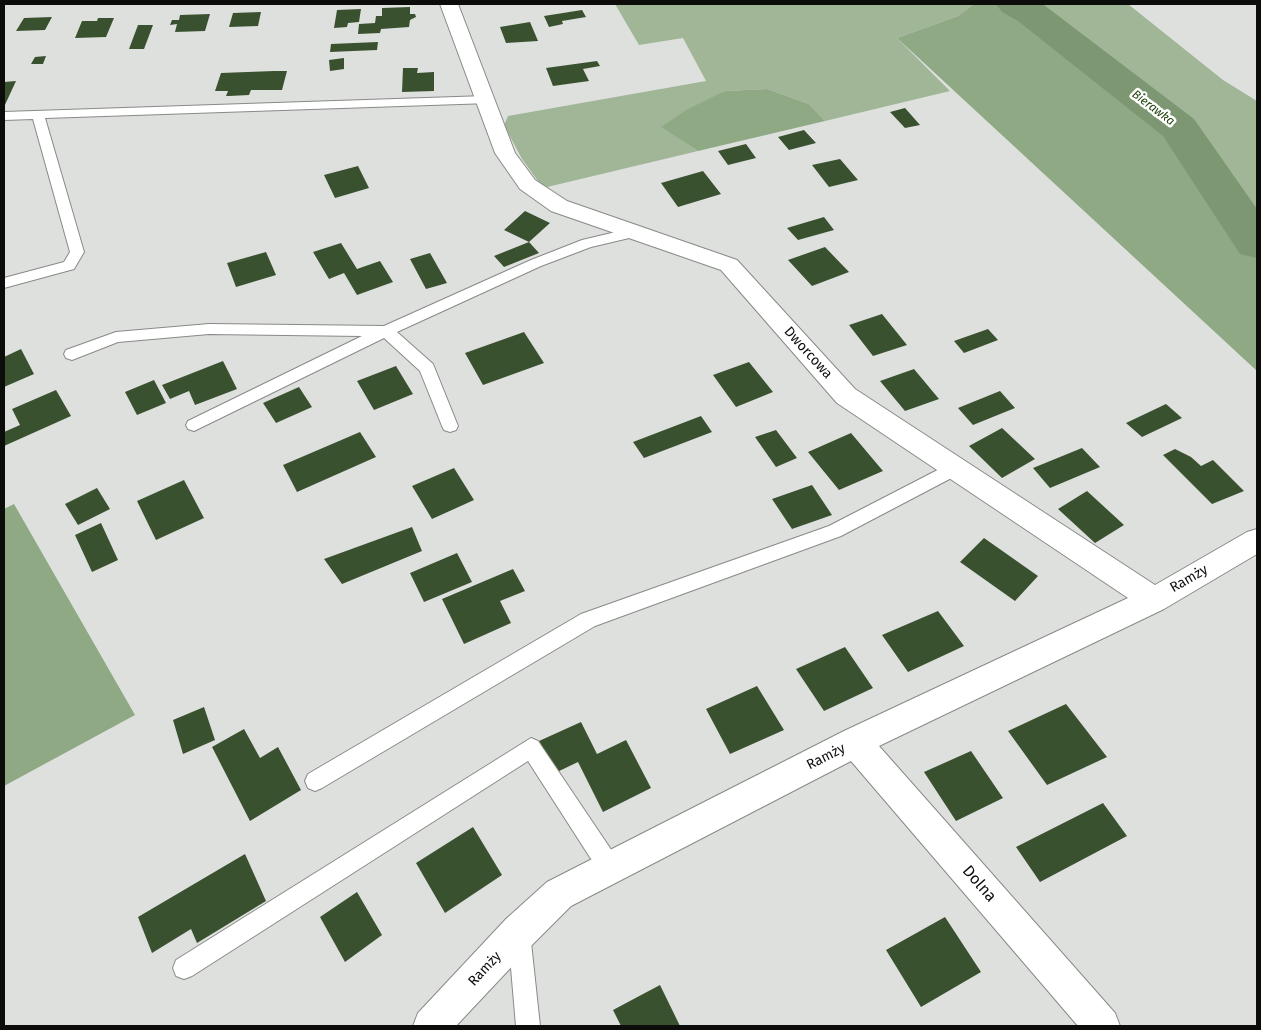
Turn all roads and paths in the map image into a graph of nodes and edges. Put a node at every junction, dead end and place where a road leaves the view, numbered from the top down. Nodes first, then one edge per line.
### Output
1 (449, 4) edge
2 (487, 103) junction
3 (38, 115) junction
4 (4, 116) edge
5 (638, 232) junction
6 (4, 283) edge
7 (386, 331) junction
8 (72, 354) dead end
9 (194, 425) dead end
10 (450, 426) dead end
11 (955, 468) junction
12 (1257, 540) edge
13 (1154, 600) junction
14 (855, 742) junction
15 (315, 781) dead end
16 (610, 868) junction
17 (519, 932) junction
18 (184, 968) dead end
19 (431, 1026) edge
20 (528, 1026) edge
21 (1102, 1026) edge

1 - 2 street, Dworcowa
2 - 3 lane
2 - 5 street, Dworcowa
3 - 4 lane
3 - 6 lane
5 - 7 lane
5 - 11 street, Dworcowa
7 - 8 lane
7 - 9 lane
7 - 10 lane
11 - 13 street, Dworcowa
11 - 15 lane
12 - 13 street, Ramży
13 - 14 street, Ramży
14 - 16 street, Ramży
14 - 21 street, Dolna
16 - 17 street, Ramży
16 - 18 lane
17 - 19 street, Ramży
17 - 20 lane

